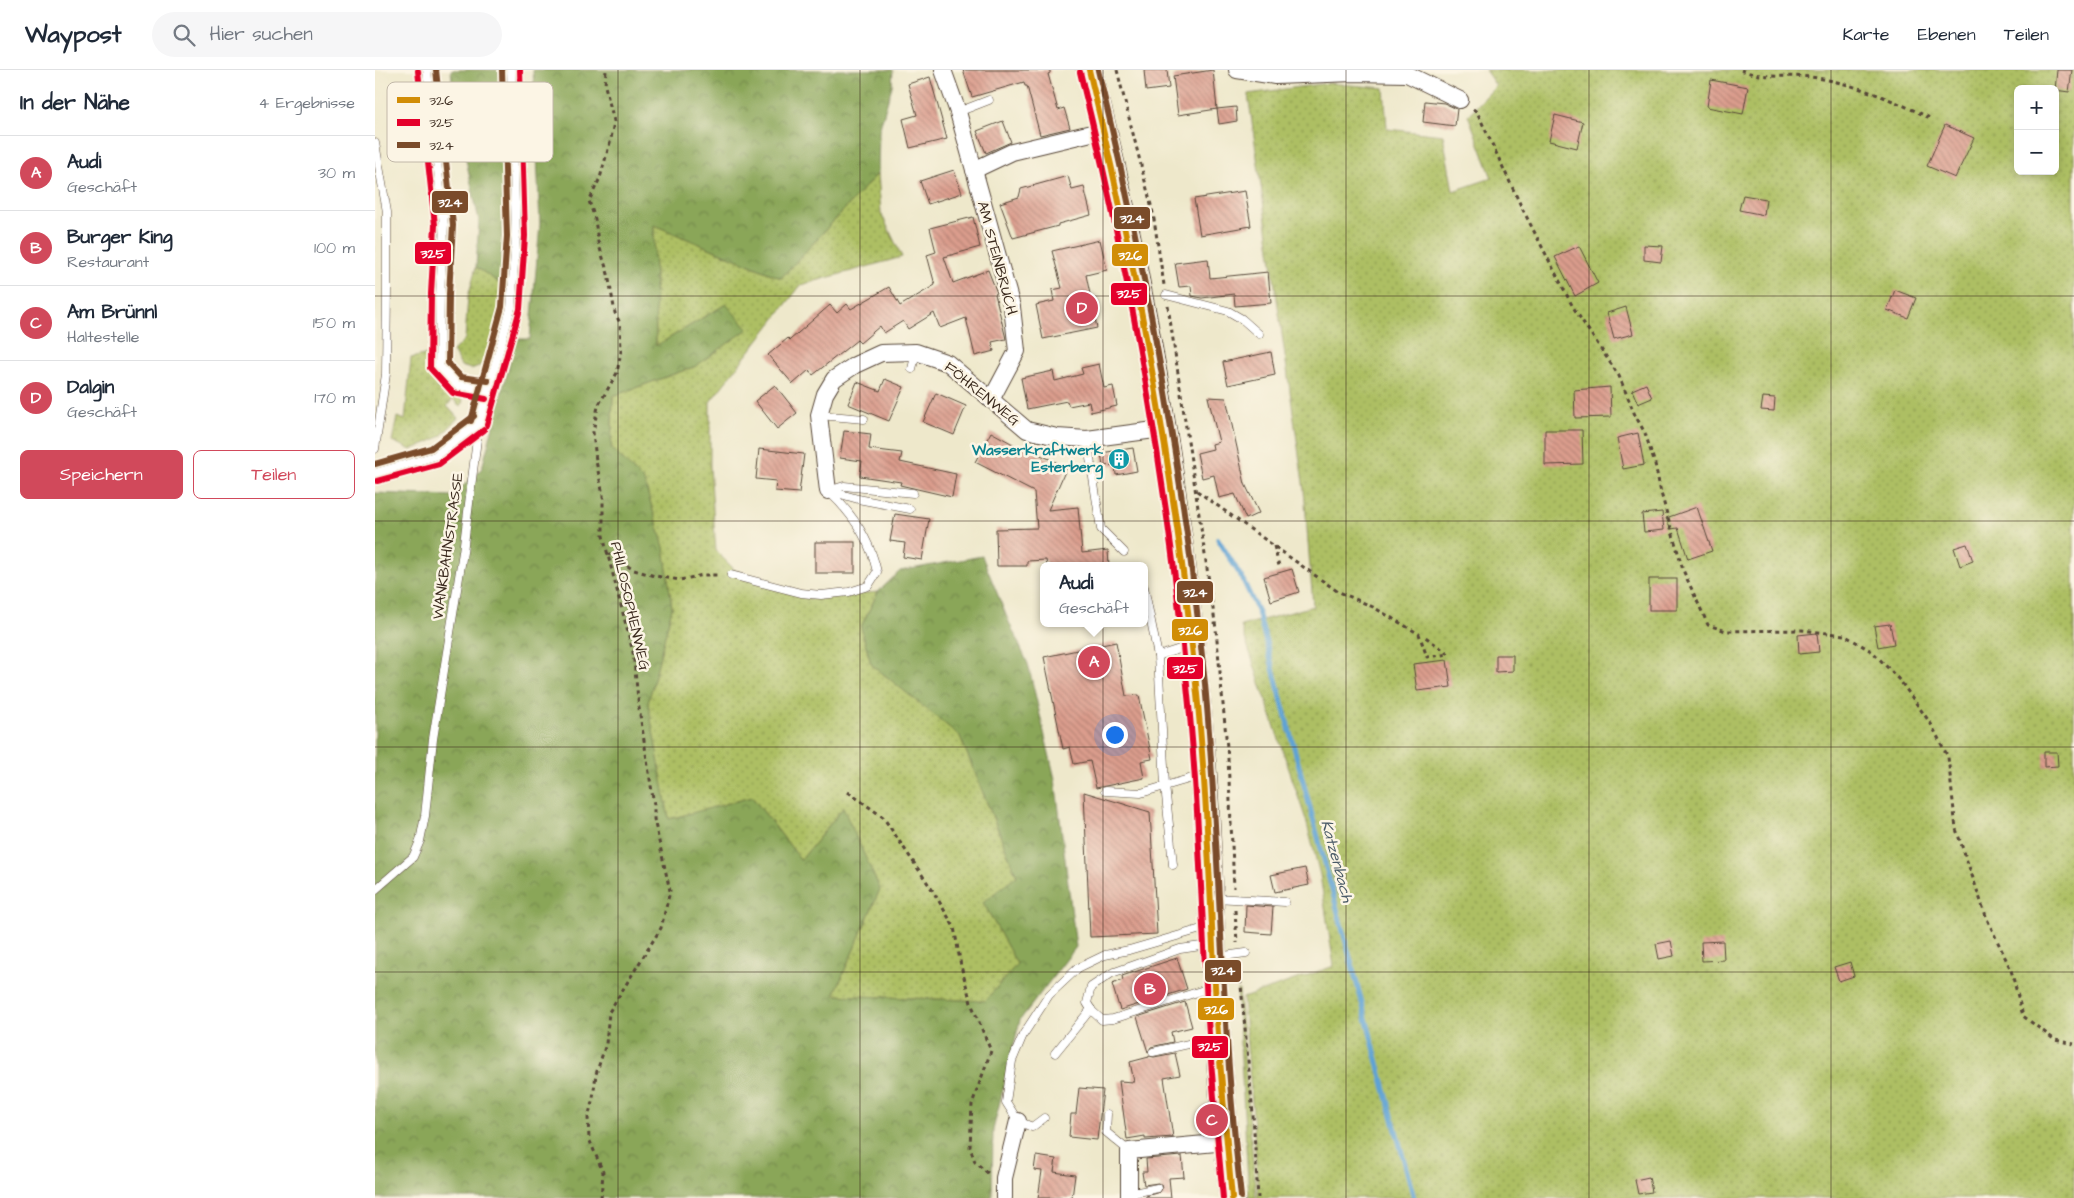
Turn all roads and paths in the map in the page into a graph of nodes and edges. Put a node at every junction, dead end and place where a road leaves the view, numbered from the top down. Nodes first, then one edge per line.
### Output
1 (606, 70) edge
2 (943, 70) edge
3 (1089, 70) edge
4 (1237, 70) edge
5 (1741, 70) edge
6 (989, 100) dead end
7 (1460, 100) joint
8 (958, 112) junction
9 (1931, 118) dead end
10 (1104, 130) junction
11 (375, 144) edge
12 (437, 162) edge
13 (513, 162) edge
14 (974, 170) junction
15 (1166, 295) dead end
16 (1259, 334) dead end
17 (916, 352) junction
18 (912, 369) dead end
19 (487, 390) junction
20 (991, 400) junction
21 (819, 415) junction
22 (864, 419) dead end
23 (479, 422) junction
24 (1162, 429) junction
25 (1087, 439) junction
26 (375, 449) edge
27 (375, 473) edge
28 (828, 491) junction
29 (1197, 492) dead end
30 (913, 493) dead end
31 (910, 509) dead end
32 (1273, 546) junction
33 (607, 552) junction
34 (1124, 552) dead end
35 (1279, 566) dead end
36 (731, 575) joint
37 (1148, 607) edge
38 (1424, 636) dead end
39 (1191, 645) junction
40 (1158, 656) junction
41 (1204, 774) junction
42 (1165, 785) junction
43 (1105, 791) dead end
44 (848, 792) dead end
45 (1173, 865) dead end
46 (375, 890) edge
47 (1211, 898) junction
48 (1285, 902) dead end
49 (1213, 943) junction
50 (1246, 953) dead end
51 (1215, 986) junction
52 (1091, 1009) junction
53 (1218, 1038) junction
54 (2074, 1044) edge
55 (1055, 1052) dead end
56 (1153, 1052) dead end
57 (1107, 1114) dead end
58 (1045, 1118) dead end
59 (1018, 1121) junction
60 (1227, 1142) junction
61 (1129, 1151) junction
62 (1004, 1178) junction
63 (1157, 1188) dead end
64 (1129, 1196) edge
65 (601, 1198) edge
66 (1004, 1198) edge
67 (1231, 1198) edge

1 - 33 path, PHILOSOPHENWEG
2 - 8 street, AM STEINBRUCH
3 - 10 main road
4 - 7 street
5 - 9 path
6 - 8 lane
7 - 54 path
8 - 14 street, AM STEINBRUCH
10 - 14 street
10 - 24 main road
11 - 26 lane
12 - 19 lane
13 - 19 lane, WANKBAHNSTRASSE
14 - 20 street, AM STEINBRUCH
15 - 16 lane
17 - 18 lane
17 - 20 street, FÖHRENWEG
17 - 21 street, FÖHRENWEG
19 - 23 lane, WANKBAHNSTRASSE
20 - 25 street, FÖHRENWEG
21 - 22 lane
21 - 28 street, FÖHRENWEG
23 - 27 lane
23 - 46 lane, WANKBAHNSTRASSE
24 - 25 street, FÖHRENWEG
24 - 39 main road
25 - 34 lane
28 - 30 lane
28 - 31 lane
28 - 36 lane
29 - 32 path
32 - 35 path
32 - 38 path
33 - 36 path
33 - 65 path, PHILOSOPHENWEG
37 - 40 lane
39 - 40 lane
39 - 41 main road
40 - 42 lane
41 - 42 lane
41 - 47 main road
42 - 43 lane
42 - 45 lane
44 - 62 path
47 - 48 lane
47 - 49 main road
49 - 50 lane
49 - 51 main road
49 - 52 lane
49 - 59 lane
51 - 52 lane
51 - 53 main road
52 - 55 lane
53 - 56 lane
53 - 60 main road
57 - 61 lane
58 - 59 lane
59 - 62 street
60 - 61 street
60 - 67 main road
61 - 64 street
62 - 66 street
63 - 64 lane

